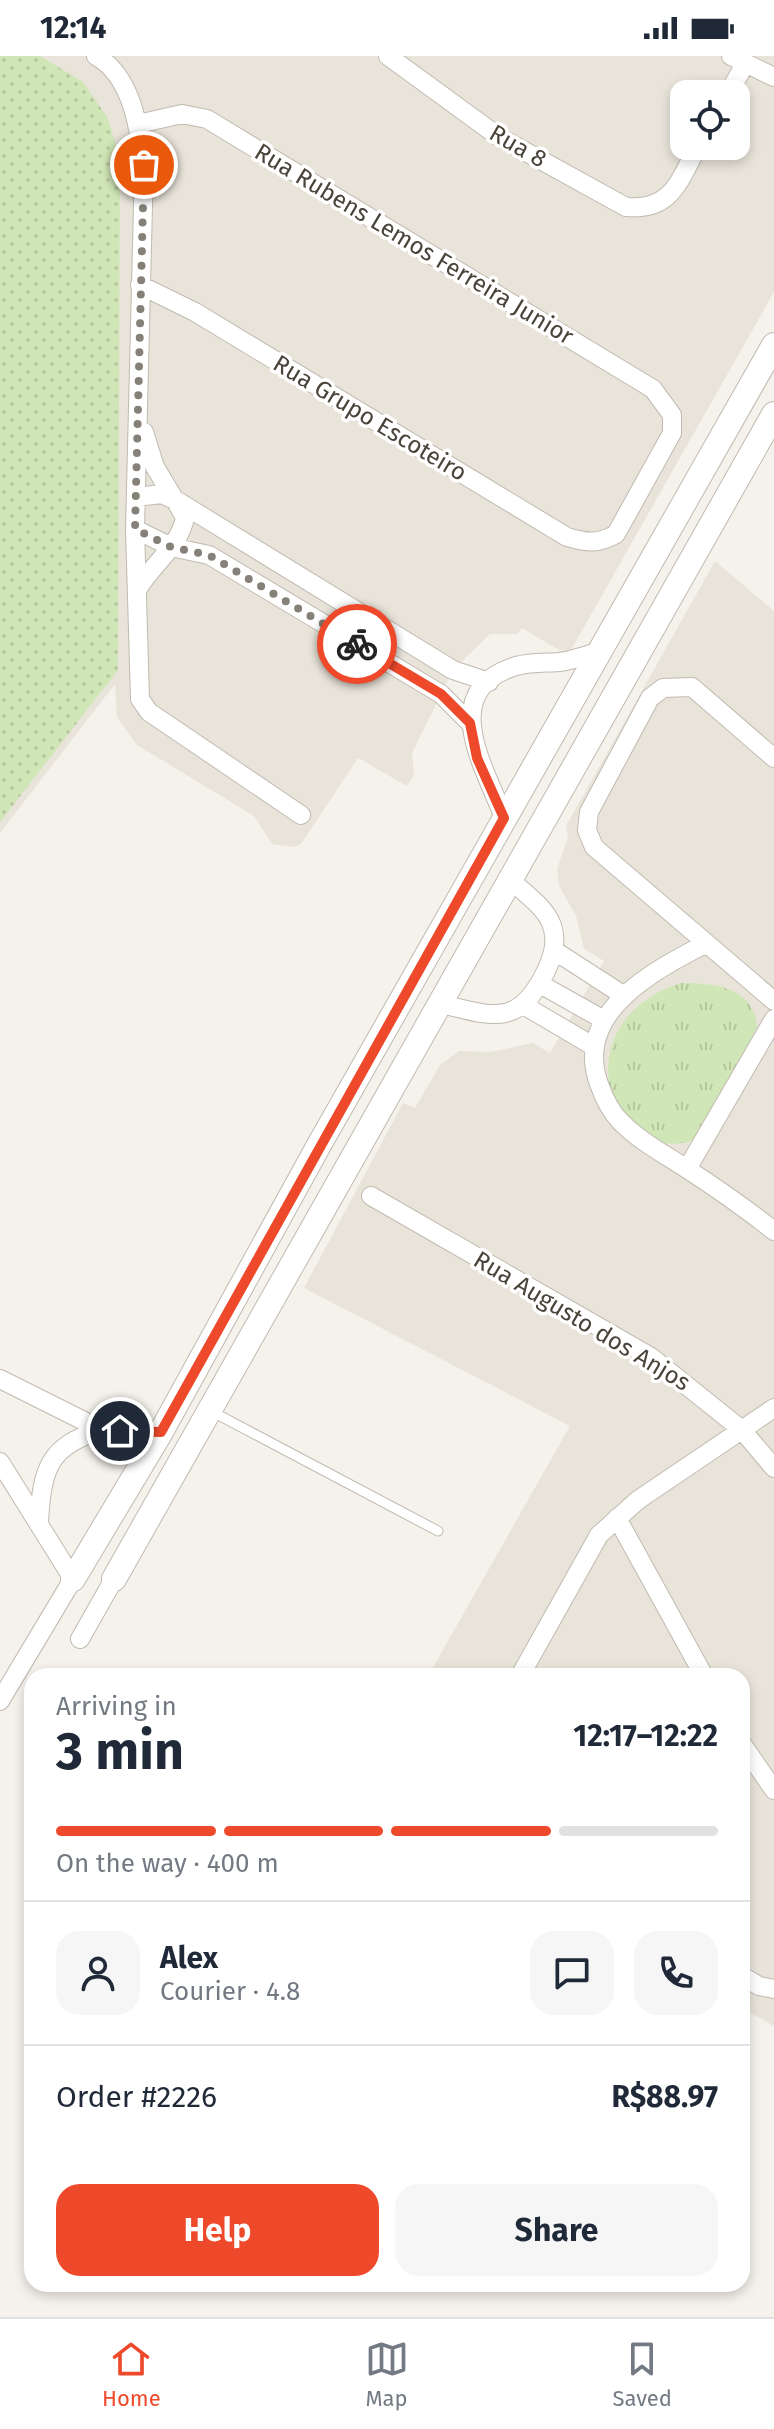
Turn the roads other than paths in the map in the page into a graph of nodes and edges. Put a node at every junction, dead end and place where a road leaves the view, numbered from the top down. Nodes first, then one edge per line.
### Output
1 (96, 56) edge
2 (388, 56) edge
3 (738, 60) edge
4 (774, 77) edge
5 (732, 80) edge
6 (138, 124) junction
7 (690, 160) edge
8 (140, 285) junction
9 (773, 350) edge
10 (140, 414) junction
11 (774, 414) edge
12 (136, 497) junction
13 (179, 502) junction
14 (135, 529) junction
15 (602, 542) joint
16 (171, 547) junction
17 (139, 587) junction
18 (631, 598) junction
19 (659, 614) junction
20 (601, 651) junction
21 (489, 682) junction
22 (470, 723) junction
23 (774, 758) edge
24 (301, 815) dead end
25 (504, 818) junction
26 (508, 878) junction
27 (705, 944) junction
28 (555, 951) junction
29 (540, 984) junction
30 (623, 995) junction
31 (774, 1001) edge
32 (438, 1003) junction
33 (525, 1006) junction
34 (774, 1019) edge
35 (604, 1020) junction
36 (593, 1046) junction
37 (319, 1145) junction
38 (348, 1161) junction
39 (687, 1169) junction
40 (371, 1196) dead end
41 (774, 1231) edge
42 (0, 1379) edge
43 (774, 1408) edge
44 (208, 1409) junction
45 (102, 1430) junction
46 (742, 1430) junction
47 (161, 1432) junction
48 (0, 1462) edge
49 (774, 1468) edge
50 (617, 1518) junction
51 (39, 1522) junction
52 (438, 1531) dead end
53 (100, 1535) junction
54 (73, 1579) junction
55 (114, 1579) junction
56 (80, 1639) dead end
57 (524, 1668) edge
58 (700, 1668) edge
59 (0, 1701) edge
60 (750, 1756) edge
61 (774, 1790) edge
62 (750, 1981) edge
63 (774, 1989) edge

1 - 6 street
2 - 7 street, Rua 8
3 - 4 street
3 - 5 street
6 - 8 street
6 - 15 street, Rua Rubens Lemos Ferreira Junior
8 - 10 street
8 - 15 street, Rua Grupo Escoteiro
9 - 18 street
10 - 12 street
10 - 13 street
11 - 19 street
12 - 13 street
12 - 14 street
13 - 16 street
13 - 21 street
14 - 16 street
14 - 17 street
16 - 17 street
16 - 22 street
17 - 24 street
18 - 19 street
18 - 20 street
19 - 26 street
20 - 21 street
20 - 25 street
21 - 22 street
22 - 25 street
23 - 27 street
25 - 37 street
26 - 28 street
26 - 32 street
27 - 30 street
27 - 31 street
28 - 29 street
28 - 30 street
29 - 33 street
29 - 35 street
30 - 35 street
32 - 33 street
32 - 38 street
33 - 36 street
34 - 39 street
35 - 36 street
36 - 39 street
37 - 38 street
37 - 47 street
38 - 44 street
39 - 41 street
40 - 46 street, Rua Augusto dos Anjos
42 - 45 street
43 - 46 street
44 - 52 lane
44 - 55 street
45 - 47 street
45 - 51 street
46 - 49 street, Rua Augusto dos Anjos
46 - 50 street
47 - 53 street
48 - 51 street
50 - 57 street
50 - 58 street
51 - 54 street
53 - 54 street
53 - 55 street
54 - 55 street
54 - 59 street
55 - 56 street
60 - 61 street
62 - 63 street

